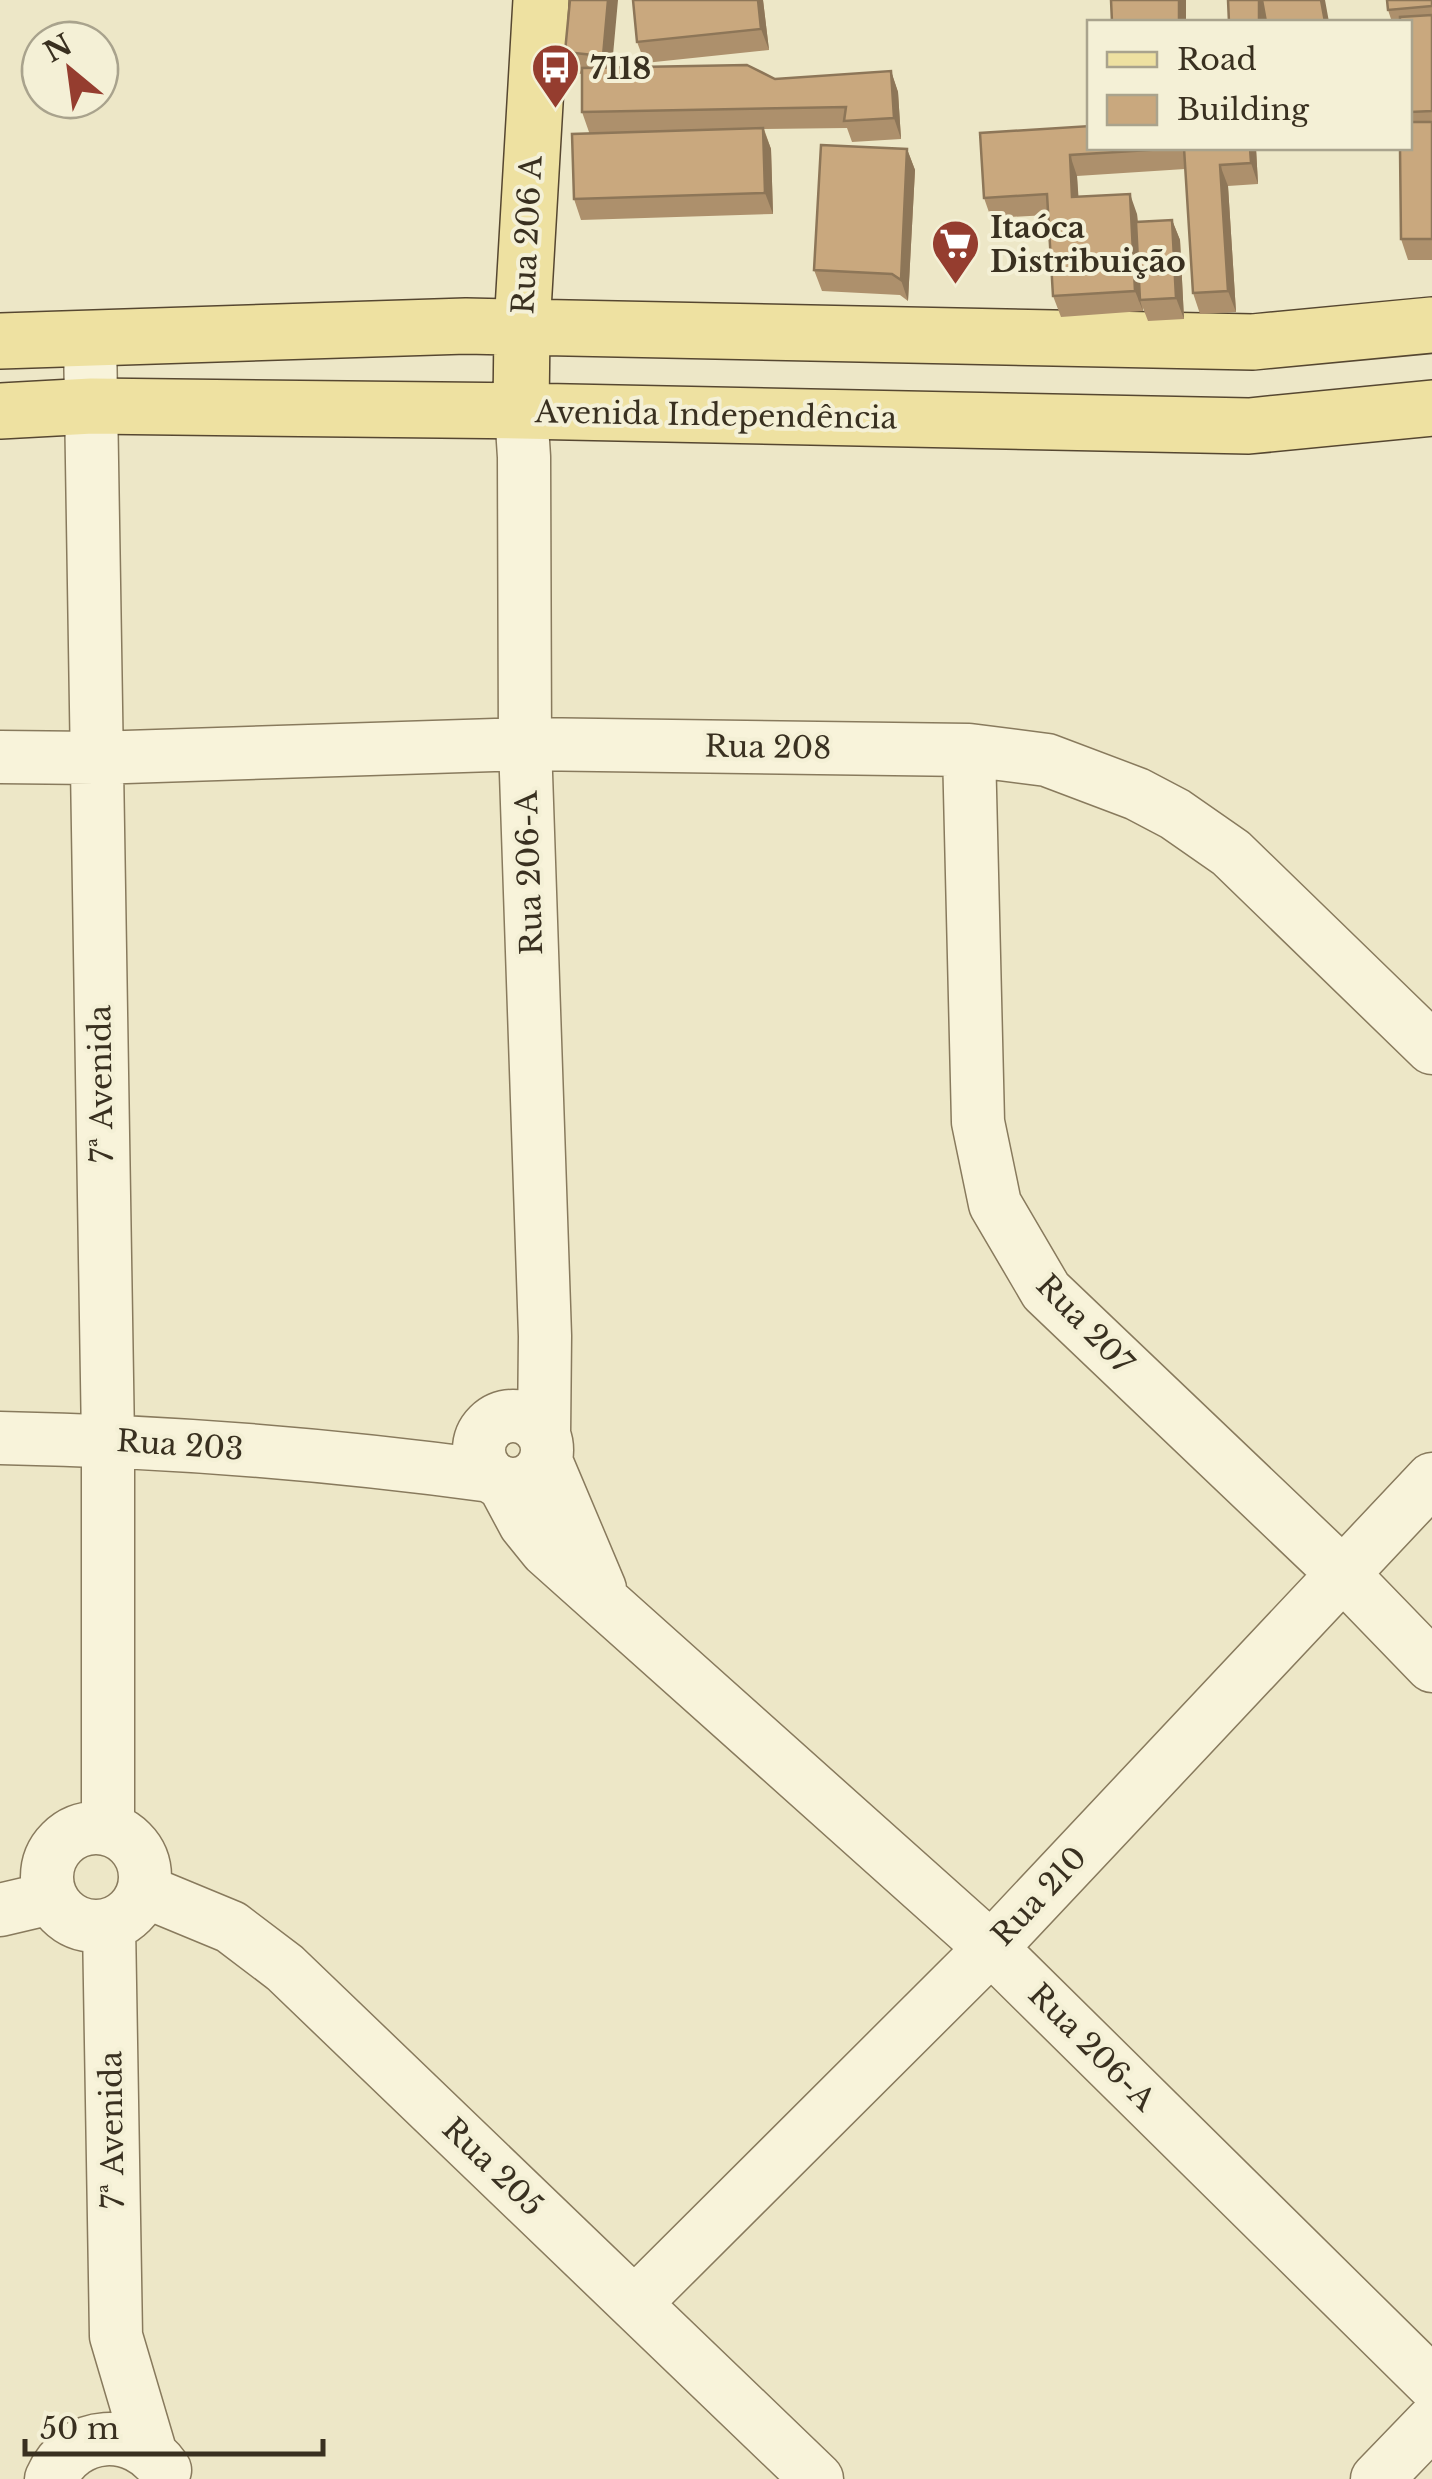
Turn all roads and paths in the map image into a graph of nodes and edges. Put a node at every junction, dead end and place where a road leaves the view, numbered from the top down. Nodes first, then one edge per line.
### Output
1 (541, 0) edge
2 (1432, 325) edge
3 (522, 328) junction
4 (90, 339) junction
5 (0, 341) edge
6 (92, 406) junction
7 (1432, 408) edge
8 (521, 410) junction
9 (0, 411) edge
10 (525, 744) junction
11 (969, 750) junction
12 (0, 757) edge
13 (95, 758) junction
14 (1432, 1048) edge
15 (0, 1438) edge
16 (108, 1440) junction
17 (513, 1450) junction
18 (1432, 1479) edge
19 (1342, 1573) junction
20 (1432, 1666) edge
21 (108, 1829) junction
22 (51, 1898) junction
23 (126, 1908) junction
24 (0, 1910) edge
25 (991, 1948) junction
26 (635, 2303) junction
27 (116, 2336) junction
28 (1432, 2383) edge
29 (1432, 2422) edge
30 (89, 2441) junction
31 (165, 2469) edge
32 (51, 2479) edge
33 (817, 2479) edge
34 (1377, 2479) edge

1 - 3 main road, Rua 206 A
2 - 3 main road
3 - 4 main road
3 - 8 main road, Rua 206 A
4 - 5 main road
4 - 6 street, 7ª Avenida
6 - 8 main road, Avenida Independência
6 - 9 main road, Avenida Independência
6 - 13 street, 7ª Avenida
7 - 8 main road, Avenida Independência
8 - 10 street, Rua 206-A
10 - 11 street, Rua 208
10 - 13 street, Rua 208
10 - 17 street, Rua 206-A
11 - 14 street, Rua 208
11 - 19 street, Rua 207
12 - 13 street, Rua 208
13 - 16 street, 7ª Avenida
15 - 16 street, Rua 203
16 - 17 street, Rua 203
16 - 21 street, 7ª Avenida
17 - 25 street, Rua 206-A
18 - 19 street, Rua 210
19 - 20 street, Rua 207
19 - 25 street, Rua 210
21 - 22 street
21 - 23 street
22 - 23 street
22 - 24 street
23 - 26 street, Rua 205
23 - 27 street, 7ª Avenida
25 - 26 street, Rua 210
25 - 28 street, Rua 206-A
26 - 33 street, Rua 205
27 - 30 street, 7ª Avenida
27 - 31 street, 7ª Avenida
29 - 34 street
30 - 31 street
30 - 32 street

